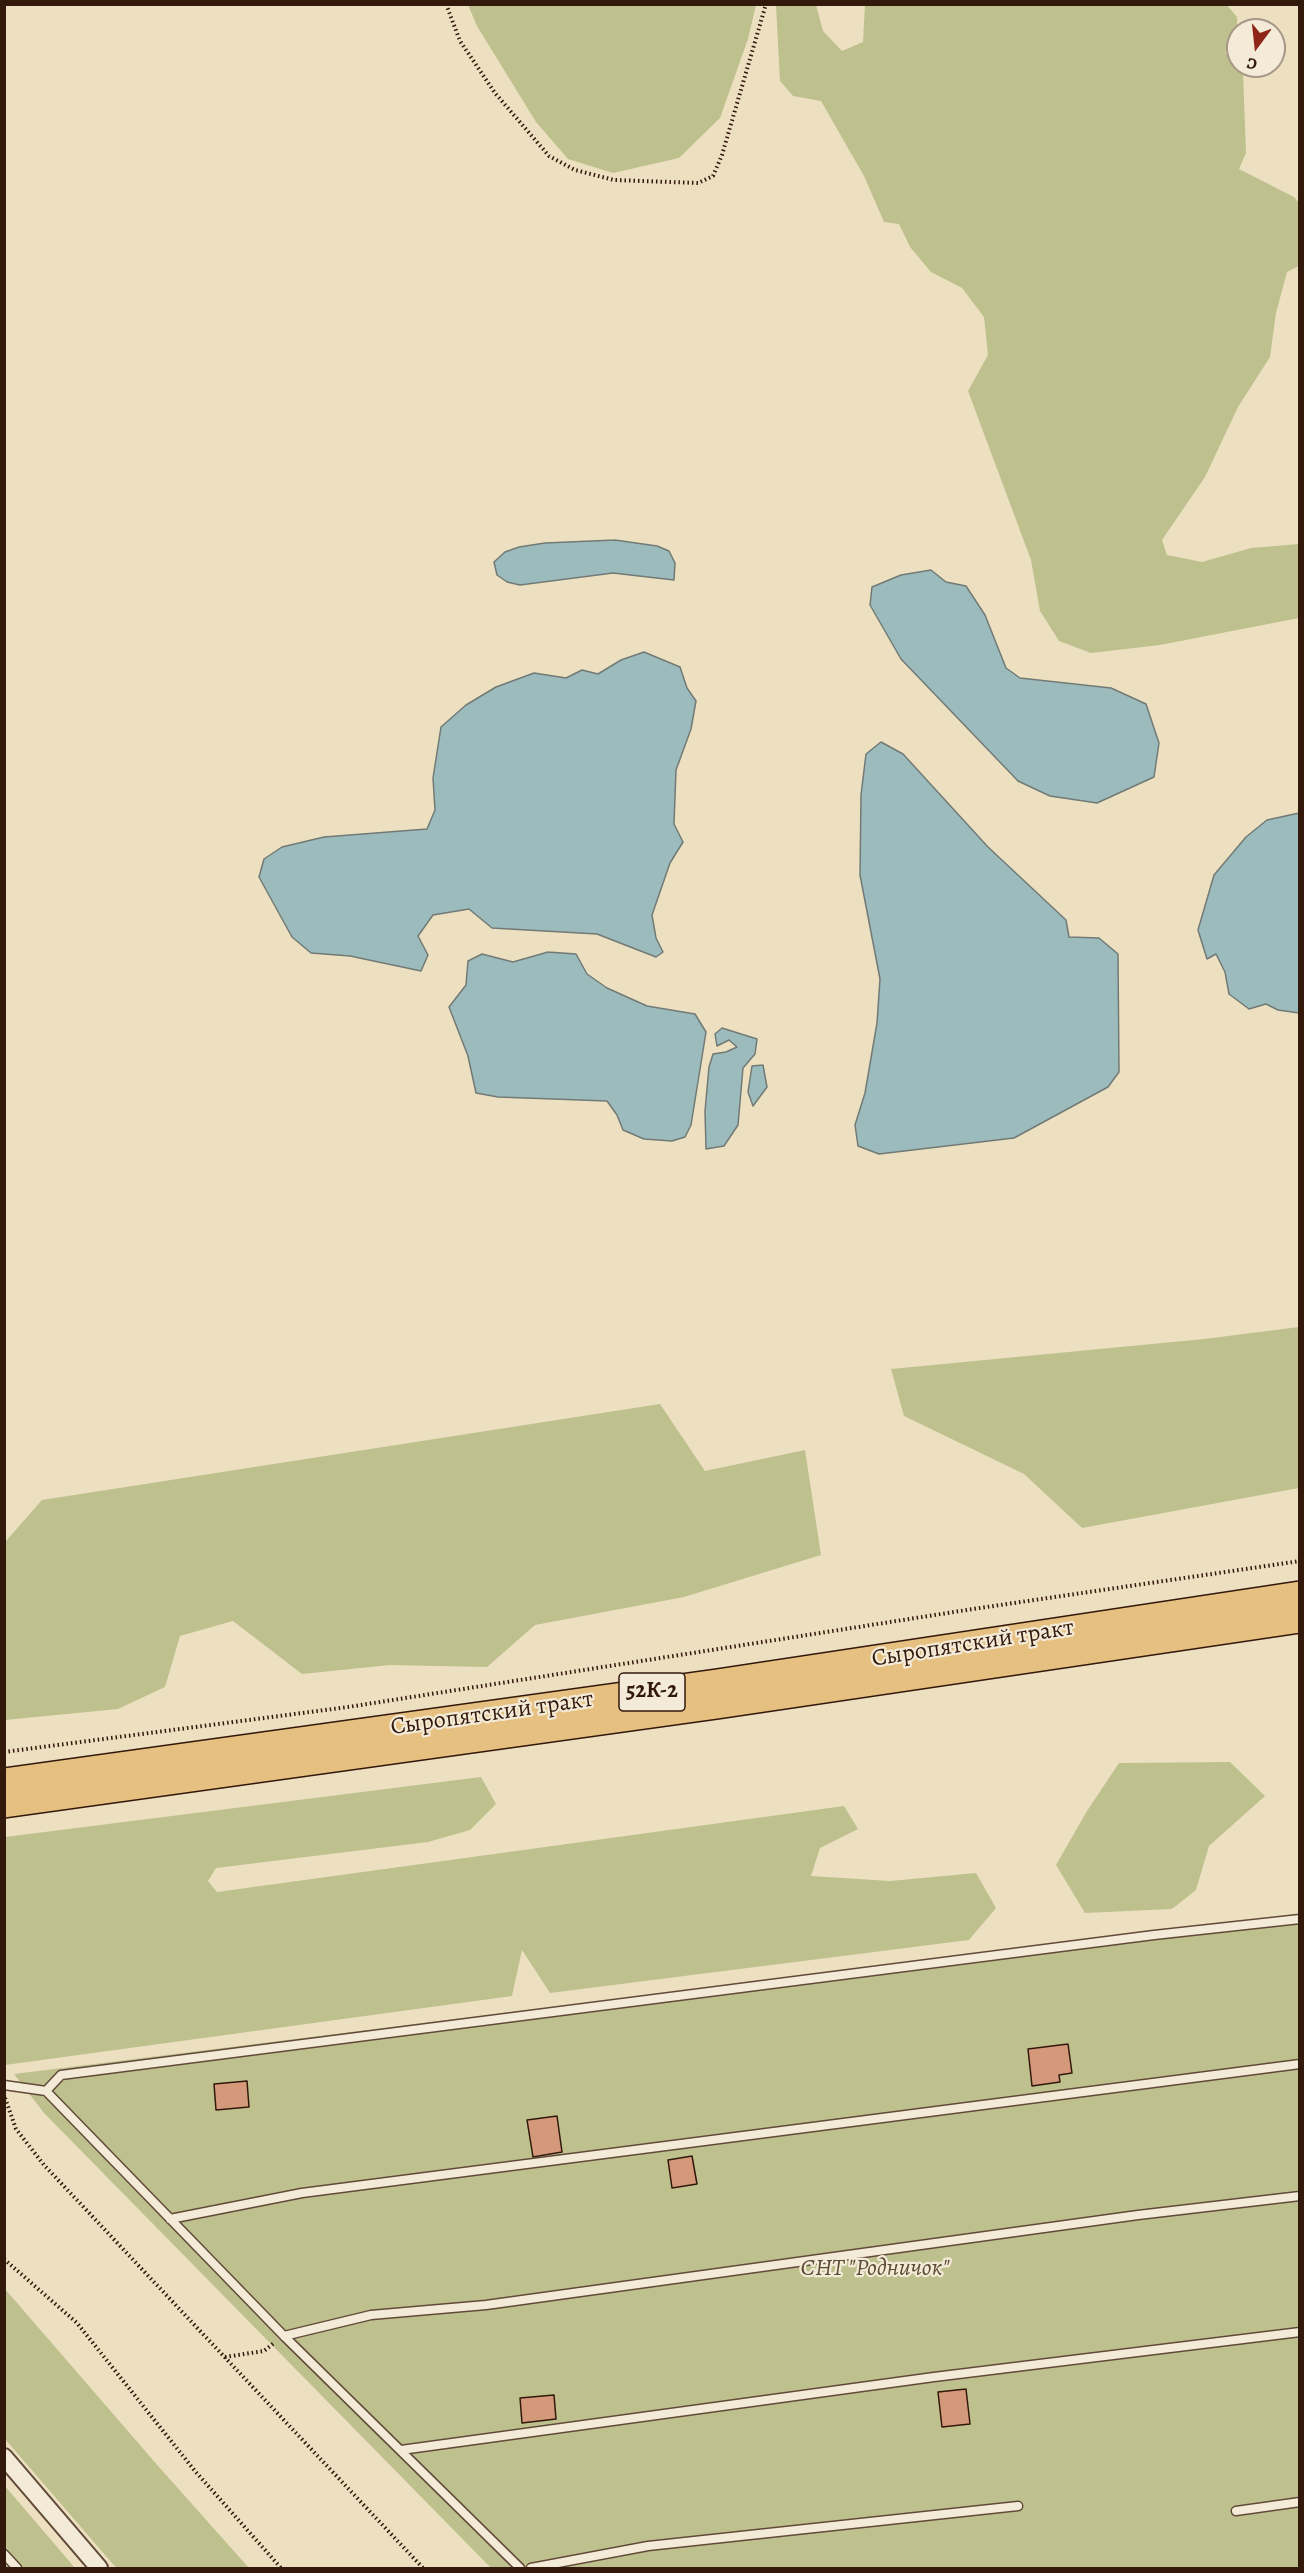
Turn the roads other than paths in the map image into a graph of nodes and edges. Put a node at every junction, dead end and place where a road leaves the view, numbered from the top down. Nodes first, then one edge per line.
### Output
1 (1299, 1595) edge
2 (1299, 1618) edge
3 (4, 1782) edge
4 (4, 1804) edge
5 (1299, 1919) edge
6 (1299, 2064) edge
7 (4, 2085) edge
8 (46, 2091) junction
9 (1299, 2196) edge
10 (170, 2219) junction
11 (1299, 2332) edge
12 (284, 2336) junction
13 (401, 2450) junction
14 (4, 2457) edge
15 (1299, 2502) edge
16 (1018, 2506) dead end
17 (1236, 2511) dead end
18 (4, 2554) edge
19 (17, 2568) edge
20 (99, 2568) edge
21 (520, 2568) edge
22 (531, 2568) edge

1 - 3 main road, Сыропятский тракт / 52К-2
2 - 4 main road, Сыропятский тракт / 52К-2
5 - 8 lane
6 - 10 lane
7 - 8 lane
8 - 10 lane
9 - 12 lane
10 - 12 lane
11 - 13 lane
12 - 13 lane
13 - 21 lane
14 - 20 street
15 - 17 lane
16 - 22 lane
18 - 19 lane

